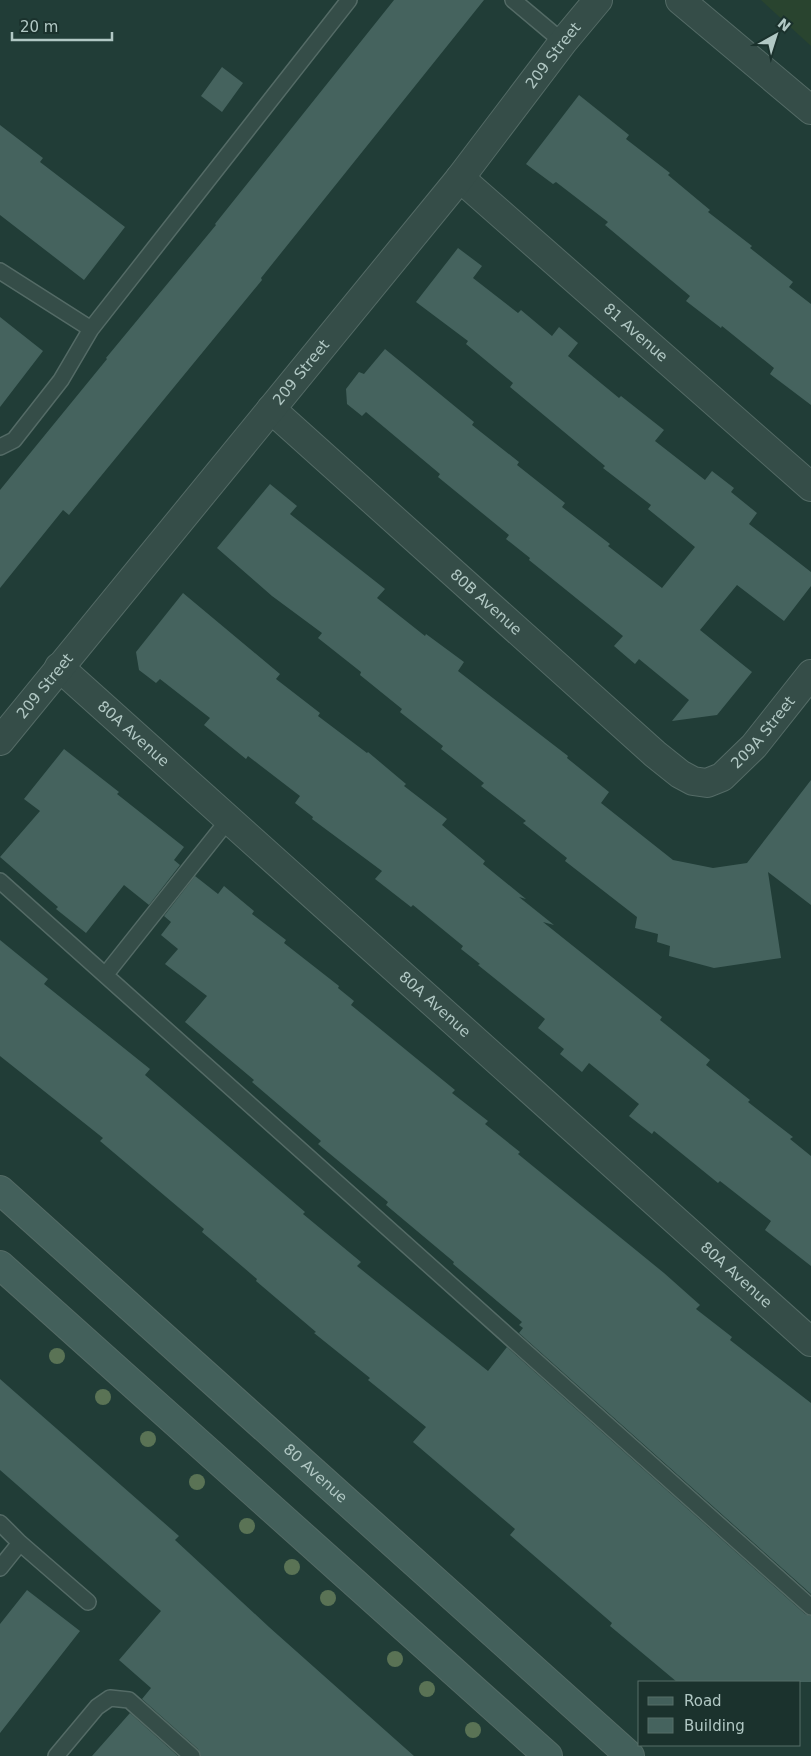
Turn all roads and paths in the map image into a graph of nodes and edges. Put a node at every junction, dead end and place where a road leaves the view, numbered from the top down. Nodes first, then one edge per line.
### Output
1 (348, 0) edge
2 (513, 0) edge
3 (598, 0) edge
4 (680, 0) edge
5 (564, 42) junction
6 (811, 110) edge
7 (460, 178) junction
8 (0, 270) edge
9 (92, 329) junction
10 (271, 409) junction
11 (0, 447) edge
12 (811, 486) edge
13 (59, 667) junction
14 (811, 674) edge
15 (4, 726) edge
16 (707, 783) joint
17 (229, 819) junction
18 (0, 881) edge
19 (106, 974) junction
20 (0, 1190) edge
21 (0, 1264) edge
22 (811, 1342) edge
23 (0, 1523) edge
24 (20, 1543) junction
25 (0, 1568) edge
26 (88, 1602) dead end
27 (811, 1607) edge
28 (56, 1756) edge
29 (192, 1756) edge
30 (548, 1756) edge
31 (630, 1756) edge

1 - 9 lane
2 - 5 lane
3 - 5 street, 209 Street
4 - 6 street
5 - 7 street, 209 Street
7 - 10 street, 209 Street
7 - 12 street, 81 Avenue
8 - 9 lane
9 - 11 lane
10 - 13 street, 209 Street
10 - 16 street, 80B Avenue
13 - 15 street, 209 Street
13 - 17 street, 80A Avenue
14 - 16 street, 209A Street
17 - 19 lane
17 - 22 street, 80A Avenue
18 - 19 lane
19 - 27 lane
20 - 31 main road, 80 Avenue
21 - 30 main road
23 - 24 lane
24 - 25 lane
24 - 26 lane
28 - 29 lane

